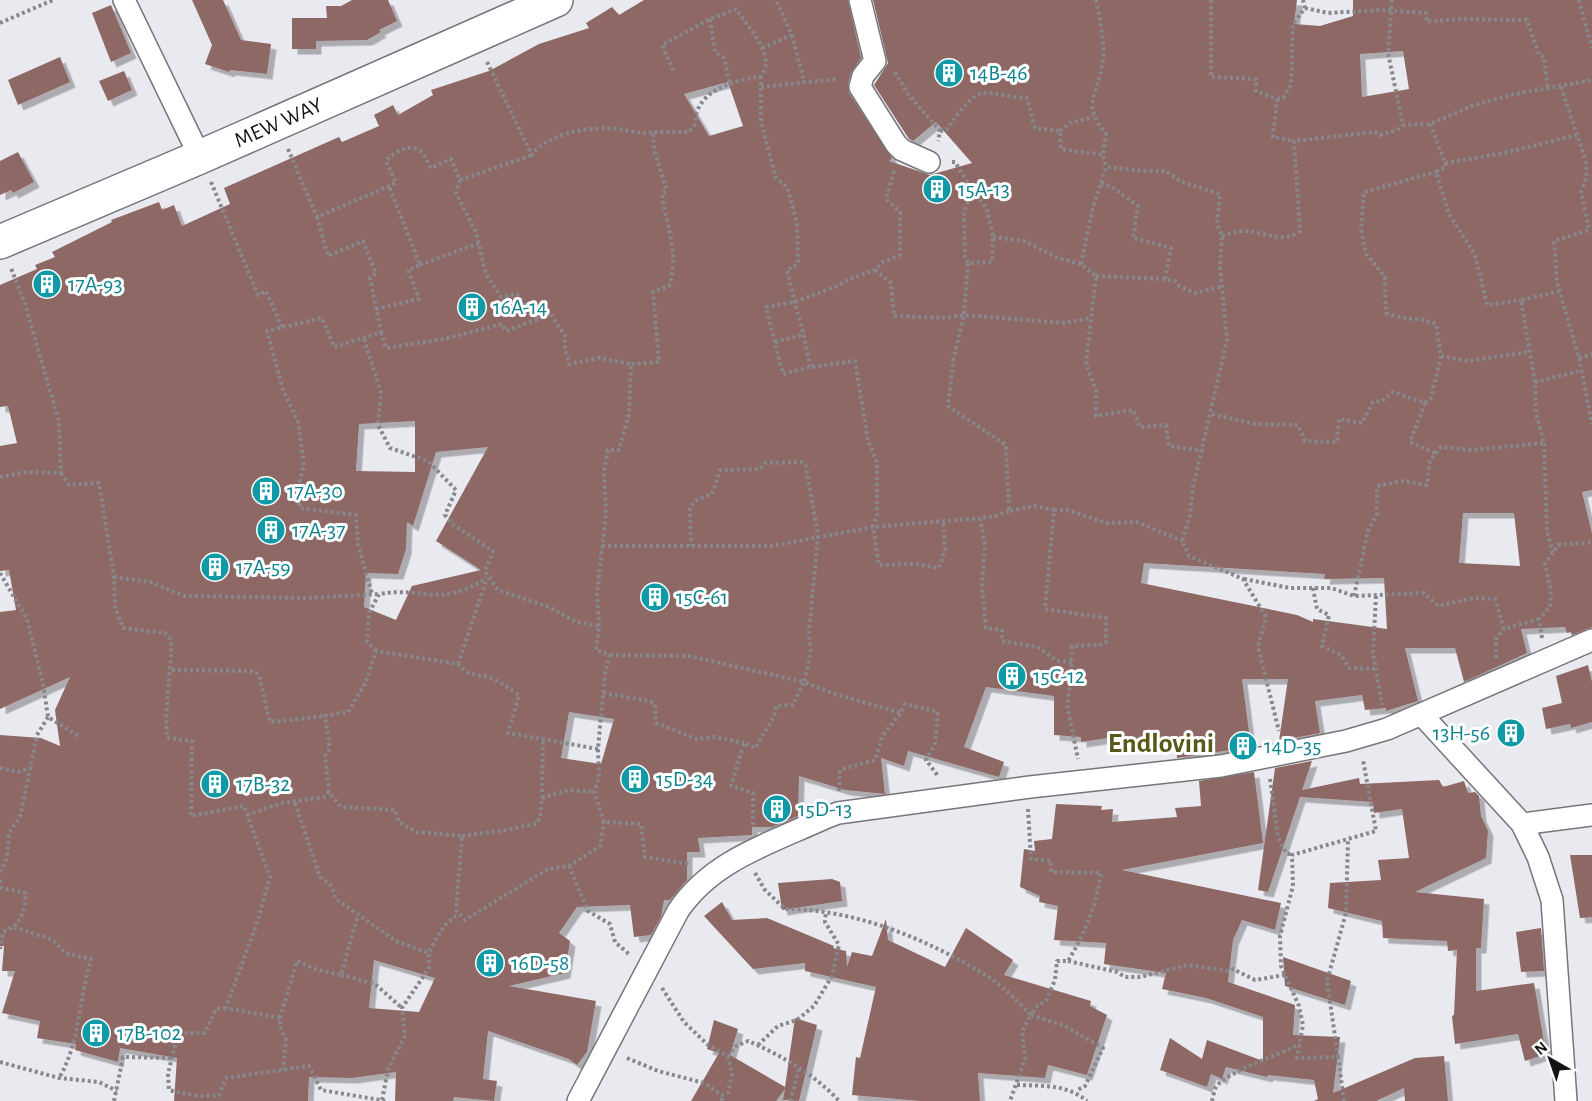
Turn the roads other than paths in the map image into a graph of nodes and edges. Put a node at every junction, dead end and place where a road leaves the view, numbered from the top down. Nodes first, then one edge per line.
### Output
1 (124, 0) edge
2 (556, 0) edge
3 (860, 0) edge
4 (940, 154) road end
5 (200, 158) junction
6 (5, 254) edge
7 (1592, 640) edge
8 (1422, 715) junction
9 (1592, 815) edge
10 (1522, 824) junction
11 (579, 1101) edge
12 (1566, 1101) edge

1 - 5 street
2 - 5 main road, MEW WAY
3 - 4 street
5 - 6 main road, MEW WAY
7 - 8 street
8 - 10 street
8 - 11 street
9 - 10 street
10 - 12 street

